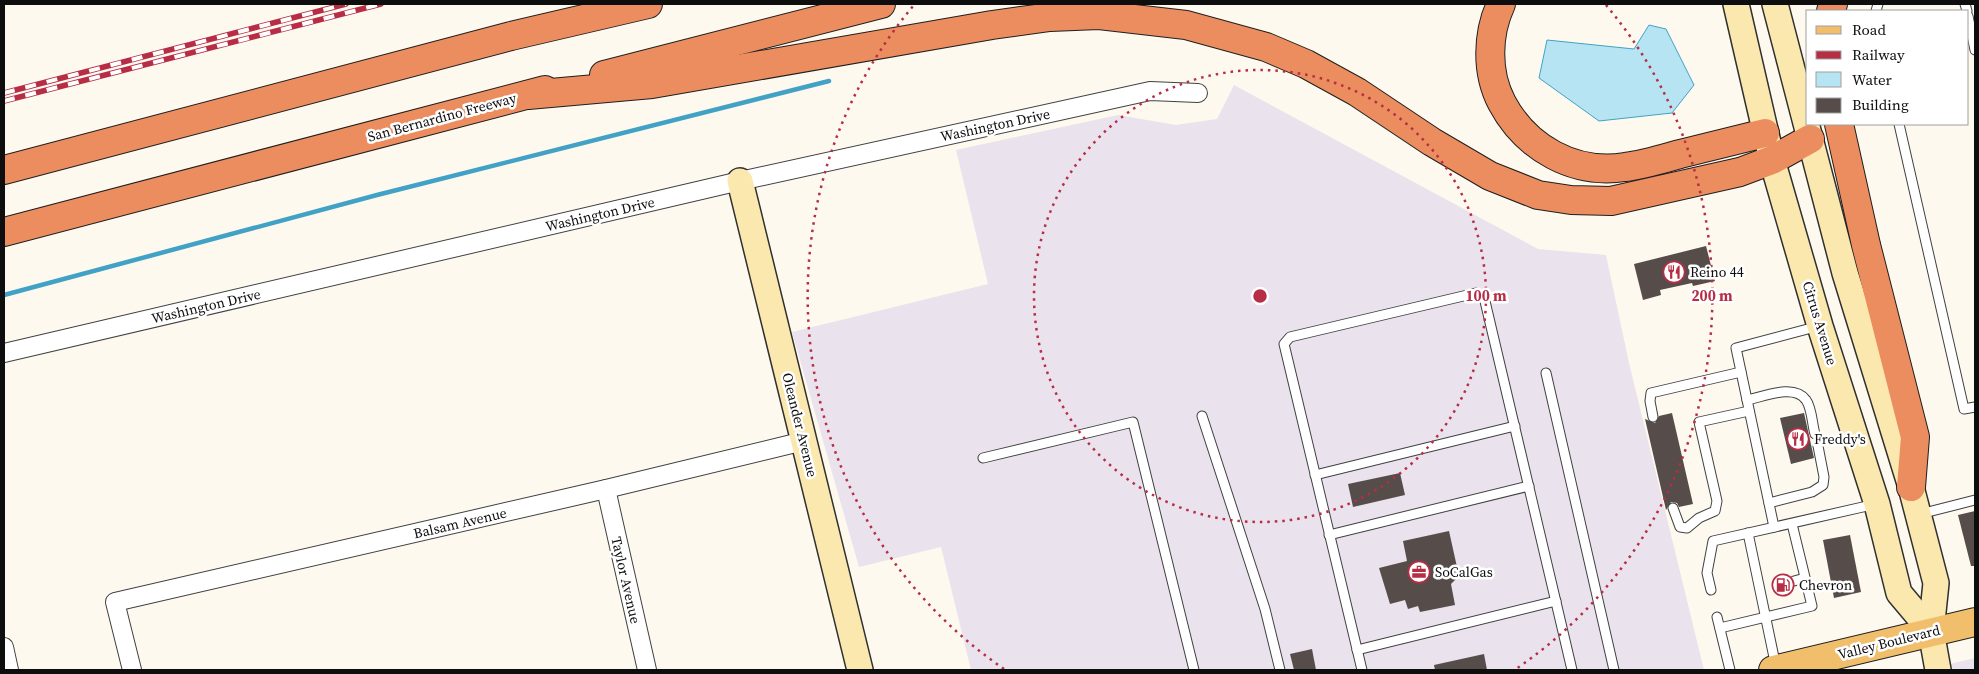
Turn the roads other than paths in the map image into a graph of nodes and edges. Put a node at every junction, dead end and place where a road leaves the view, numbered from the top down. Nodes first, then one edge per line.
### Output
1 (587, 4) edge
2 (648, 4) edge
3 (881, 4) edge
4 (1501, 4) edge
5 (1736, 4) edge
6 (1775, 4) edge
7 (1969, 21) edge
8 (511, 36) junction
9 (1975, 50) edge
10 (1198, 94) dead end
11 (528, 95) junction
12 (1806, 124) edge
13 (1806, 125) edge
14 (1839, 125) edge
15 (1899, 125) edge
16 (1765, 133) junction
17 (1810, 139) junction
18 (1772, 160) junction
19 (4, 170) edge
20 (740, 181) junction
21 (4, 232) edge
22 (1820, 326) junction
23 (4, 353) edge
24 (1741, 372) junction
25 (1546, 373) dead end
26 (1747, 400) junction
27 (1975, 406) edge
28 (1749, 411) junction
29 (1202, 416) dead end
30 (1653, 417) dead end
31 (1515, 426) junction
32 (1815, 434) dead end
33 (804, 441) junction
34 (1818, 446) dead end
35 (983, 458) dead end
36 (1315, 475) junction
37 (1529, 486) junction
38 (1911, 487) junction
39 (606, 490) junction
40 (1975, 500) edge
41 (1769, 504) junction
42 (1876, 504) junction
43 (1673, 508) dead end
44 (1918, 515) junction
45 (1792, 524) junction
46 (1774, 527) junction
47 (1748, 533) junction
48 (1329, 535) junction
49 (1800, 553) junction
50 (1789, 556) dead end
51 (1805, 578) junction
52 (1794, 581) dead end
53 (1711, 590) dead end
54 (1556, 601) junction
55 (1717, 617) dead end
56 (1765, 617) junction
57 (1975, 622) edge
58 (1720, 628) junction
59 (1931, 631) junction
60 (4, 647) edge
61 (1357, 650) junction
62 (1815, 665) edge
63 (9, 670) edge
64 (132, 670) edge
65 (646, 670) edge
66 (860, 670) edge
67 (1194, 670) edge
68 (1280, 670) edge
69 (1362, 670) edge
70 (1572, 670) edge
71 (1614, 670) edge
72 (1730, 670) edge
73 (1775, 670) edge
74 (1938, 670) edge

1 - 8 highway
2 - 8 highway
3 - 11 highway, San Bernardino Freeway
4 - 16 highway
5 - 16 main road, Citrus Avenue
6 - 12 main road, Citrus Avenue
7 - 9 lane
8 - 19 highway
10 - 20 street, Washington Drive
11 - 18 highway
11 - 21 highway, San Bernardino Freeway
13 - 17 main road, Citrus Avenue
14 - 38 highway
15 - 27 lane
16 - 18 main road, Citrus Avenue
17 - 18 highway
17 - 38 main road, Citrus Avenue
18 - 22 main road, Citrus Avenue
20 - 23 street, Washington Drive
20 - 33 main road, Oleander Avenue
22 - 24 lane
22 - 42 main road, Citrus Avenue
24 - 26 lane
24 - 30 lane
25 - 71 lane
26 - 28 lane
26 - 32 lane
28 - 41 lane
28 - 43 lane
29 - 68 lane
31 - 36 lane
31 - 36 lane
31 - 37 lane
33 - 39 street, Balsam Avenue
33 - 66 main road, Oleander Avenue
34 - 41 lane
35 - 67 lane
36 - 48 lane
37 - 48 lane
37 - 54 lane
38 - 44 main road, Citrus Avenue
39 - 64 street, Balsam Avenue
39 - 65 street, Taylor Avenue
40 - 44 lane
41 - 46 lane
42 - 45 lane
42 - 59 main road, Citrus Avenue
44 - 59 main road, Citrus Avenue
45 - 46 lane
45 - 49 lane
46 - 47 lane
47 - 53 lane
47 - 56 lane
48 - 61 lane
49 - 50 lane
49 - 51 lane
51 - 52 lane
51 - 56 lane
54 - 61 lane
54 - 70 lane
55 - 58 lane
56 - 58 lane
56 - 73 lane
57 - 59 main road, Valley Boulevard
58 - 72 lane
59 - 62 main road, Valley Boulevard
59 - 74 main road, Citrus Avenue
60 - 63 street
61 - 69 lane
62 - 73 main road, Valley Boulevard

